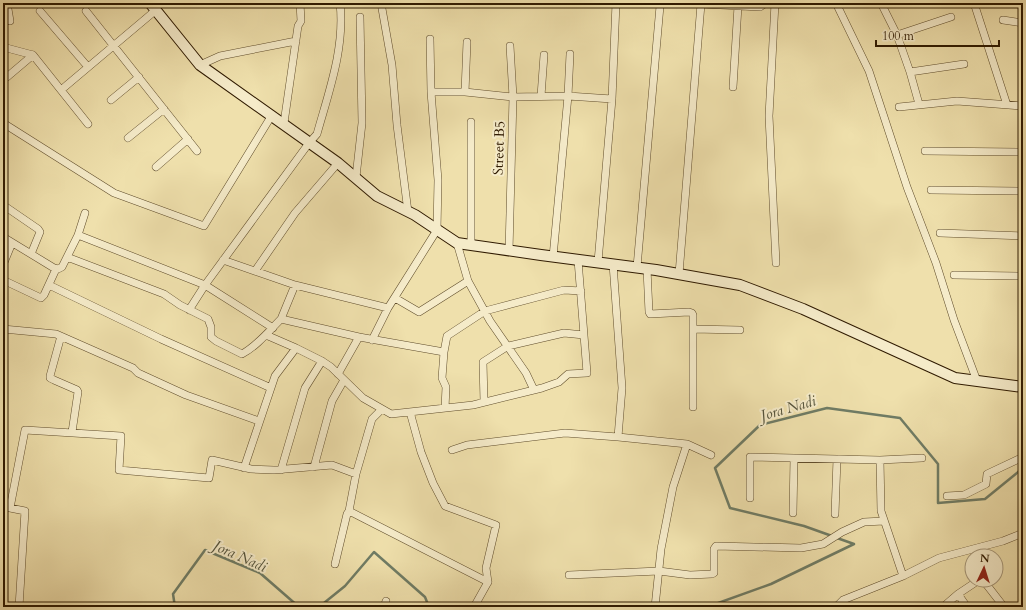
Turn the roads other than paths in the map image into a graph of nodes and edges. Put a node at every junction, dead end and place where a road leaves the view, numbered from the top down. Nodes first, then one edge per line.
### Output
1 (8, 3) edge
2 (166, 3) edge
3 (300, 3) edge
4 (340, 3) edge
5 (381, 3) edge
6 (616, 3) edge
7 (662, 3) edge
8 (699, 3) edge
9 (766, 3) edge
10 (775, 3) edge
11 (836, 3) edge
12 (881, 3) edge
13 (974, 3) edge
14 (152, 6) edge
15 (738, 6) junction
16 (86, 11) dead end
17 (40, 12) dead end
18 (360, 17) dead end
19 (951, 17) dead end
20 (1003, 20) dead end
21 (10, 21) dead end
22 (1023, 23) edge
23 (897, 35) junction
24 (430, 39) dead end
25 (296, 41) junction
26 (467, 42) dead end
27 (113, 46) junction
28 (510, 46) dead end
29 (3, 47) edge
30 (570, 54) dead end
31 (34, 55) junction
32 (544, 55) dead end
33 (964, 64) dead end
34 (200, 65) junction
35 (88, 67) junction
36 (910, 72) junction
37 (7, 77) dead end
38 (139, 77) junction
39 (732, 87) dead end
40 (61, 90) junction
41 (431, 92) junction
42 (465, 92) junction
43 (541, 96) junction
44 (568, 96) junction
45 (513, 97) junction
46 (612, 99) junction
47 (111, 100) dead end
48 (919, 104) junction
49 (1007, 105) junction
50 (1023, 106) edge
51 (899, 107) dead end
52 (164, 109) junction
53 (272, 114) junction
54 (471, 122) dead end
55 (3, 123) edge
56 (284, 123) junction
57 (88, 124) dead end
58 (128, 138) dead end
59 (188, 139) junction
60 (309, 143) junction
61 (197, 151) dead end
62 (925, 151) dead end
63 (1023, 152) edge
64 (338, 163) junction
65 (156, 167) dead end
66 (356, 177) junction
67 (931, 190) dead end
68 (1023, 191) edge
69 (3, 205) edge
70 (408, 212) junction
71 (86, 213) dead end
72 (437, 230) junction
73 (940, 233) dead end
74 (78, 235) junction
75 (1023, 236) edge
76 (3, 237) edge
77 (457, 242) junction
78 (12, 243) junction
79 (472, 245) junction
80 (509, 251) junction
81 (31, 254) junction
82 (67, 257) junction
83 (553, 257) junction
84 (223, 260) junction
85 (578, 260) junction
86 (598, 262) junction
87 (776, 263) dead end
88 (613, 264) junction
89 (3, 265) edge
90 (637, 267) junction
91 (647, 268) junction
92 (56, 269) junction
93 (255, 271) junction
94 (679, 274) junction
95 (954, 275) dead end
96 (1023, 276) edge
97 (3, 280) edge
98 (468, 281) junction
99 (49, 285) junction
100 (204, 285) junction
101 (295, 285) junction
102 (581, 291) junction
103 (395, 298) junction
104 (388, 308) junction
105 (189, 310) junction
106 (485, 311) junction
107 (281, 318) junction
108 (272, 328) junction
109 (3, 329) edge
110 (693, 330) junction
111 (740, 330) dead end
112 (266, 335) junction
113 (584, 335) junction
114 (60, 336) junction
115 (359, 337) junction
116 (372, 340) junction
117 (508, 346) junction
118 (296, 348) junction
119 (444, 352) junction
120 (322, 361) junction
121 (338, 374) junction
122 (344, 380) junction
123 (977, 381) junction
124 (1023, 387) edge
125 (271, 388) junction
126 (534, 390) junction
127 (484, 402) junction
128 (693, 406) dead end
129 (445, 408) junction
130 (382, 409) junction
131 (410, 412) junction
132 (260, 421) junction
133 (72, 432) junction
134 (618, 437) junction
135 (687, 444) junction
136 (452, 450) dead end
137 (711, 455) dead end
138 (1023, 457) edge
139 (794, 458) junction
140 (922, 458) dead end
141 (837, 459) junction
142 (880, 460) junction
143 (314, 467) junction
144 (244, 468) junction
145 (281, 470) junction
146 (356, 474) junction
147 (947, 496) dead end
148 (750, 498) dead end
149 (349, 511) junction
150 (793, 513) dead end
151 (835, 514) dead end
152 (884, 521) junction
153 (1023, 532) edge
154 (335, 564) dead end
155 (659, 571) junction
156 (569, 575) dead end
157 (903, 576) junction
158 (488, 582) junction
159 (967, 588) edge
160 (989, 588) edge
161 (958, 594) junction
162 (19, 607) edge
163 (474, 607) edge
164 (655, 607) edge
165 (836, 607) edge
166 (943, 607) edge
167 (968, 607) edge
168 (1004, 607) edge

1 - 21 street
2 - 14 street
3 - 25 street
4 - 60 street
5 - 70 street
6 - 46 street
7 - 90 street
8 - 15 street
8 - 94 street
9 - 15 street
10 - 87 street
11 - 123 street
12 - 23 street
13 - 49 street
14 - 27 street
14 - 34 street
15 - 39 street
16 - 27 street
17 - 35 street
18 - 66 street
19 - 23 street
20 - 22 street
23 - 36 street
24 - 41 street
25 - 34 street
25 - 56 street
26 - 42 street
27 - 35 street
27 - 38 street
28 - 45 street, Street B5
29 - 31 street
30 - 44 street
31 - 37 street
31 - 40 street
32 - 43 street
33 - 36 street
34 - 53 street
35 - 40 street
36 - 48 street
38 - 47 street
38 - 52 street
40 - 57 street
41 - 42 street
41 - 72 street
42 - 45 street
43 - 44 street
43 - 45 street
44 - 46 street
44 - 83 street
45 - 80 street, Street B5
46 - 86 street
48 - 49 street
48 - 51 street
49 - 50 street
52 - 58 street
52 - 59 street
53 - 55 street
53 - 56 street
54 - 79 street
56 - 60 street
59 - 61 street
59 - 65 street
60 - 64 street
60 - 84 street
62 - 63 street
64 - 66 street
64 - 93 street
66 - 70 street
67 - 68 street
69 - 81 street
70 - 72 street
71 - 74 street
72 - 77 street
72 - 103 street
73 - 75 street
74 - 82 street
74 - 100 street
76 - 78 street
77 - 79 street
77 - 98 street
78 - 81 street
78 - 89 street
79 - 80 street
80 - 83 street
81 - 92 street
82 - 92 street
82 - 105 street
83 - 85 street
84 - 93 street
84 - 100 street
85 - 86 street
85 - 102 street
86 - 88 street
88 - 90 street
88 - 134 street
90 - 91 street
91 - 94 street
91 - 110 street
92 - 99 street
93 - 101 street
94 - 123 street
95 - 96 street
97 - 99 street
98 - 103 street
98 - 106 street
99 - 125 street
100 - 105 street
100 - 108 street
101 - 104 street
101 - 107 street
102 - 106 street
102 - 113 street
103 - 104 street
104 - 116 street
105 - 112 street
106 - 117 street
106 - 119 street
107 - 108 street
107 - 115 street
108 - 112 street
109 - 114 street
110 - 111 street
110 - 128 street
112 - 118 street
113 - 117 street
113 - 126 street
114 - 132 street
114 - 133 street
115 - 116 street
115 - 121 street
116 - 119 street
117 - 126 street
117 - 127 street
118 - 120 street
118 - 125 street
119 - 129 street
120 - 121 street
120 - 145 street
121 - 122 street
122 - 130 street
122 - 143 street
123 - 124 street
125 - 132 street
126 - 127 street
127 - 129 street
129 - 131 street
130 - 131 street
130 - 146 street
131 - 158 street
132 - 144 street
133 - 144 street
133 - 162 street
134 - 135 street
134 - 136 street
135 - 137 street
135 - 155 street
138 - 147 street
139 - 141 street
139 - 148 street
139 - 150 street
140 - 142 street
141 - 142 street
141 - 151 street
142 - 152 street
143 - 145 street
143 - 146 street
144 - 145 street
146 - 149 street
149 - 154 street
149 - 158 street
152 - 155 street
152 - 157 street
153 - 157 street
155 - 156 street
155 - 164 street
157 - 165 street
158 - 163 street
159 - 161 street
160 - 168 street
161 - 166 street
161 - 167 street

